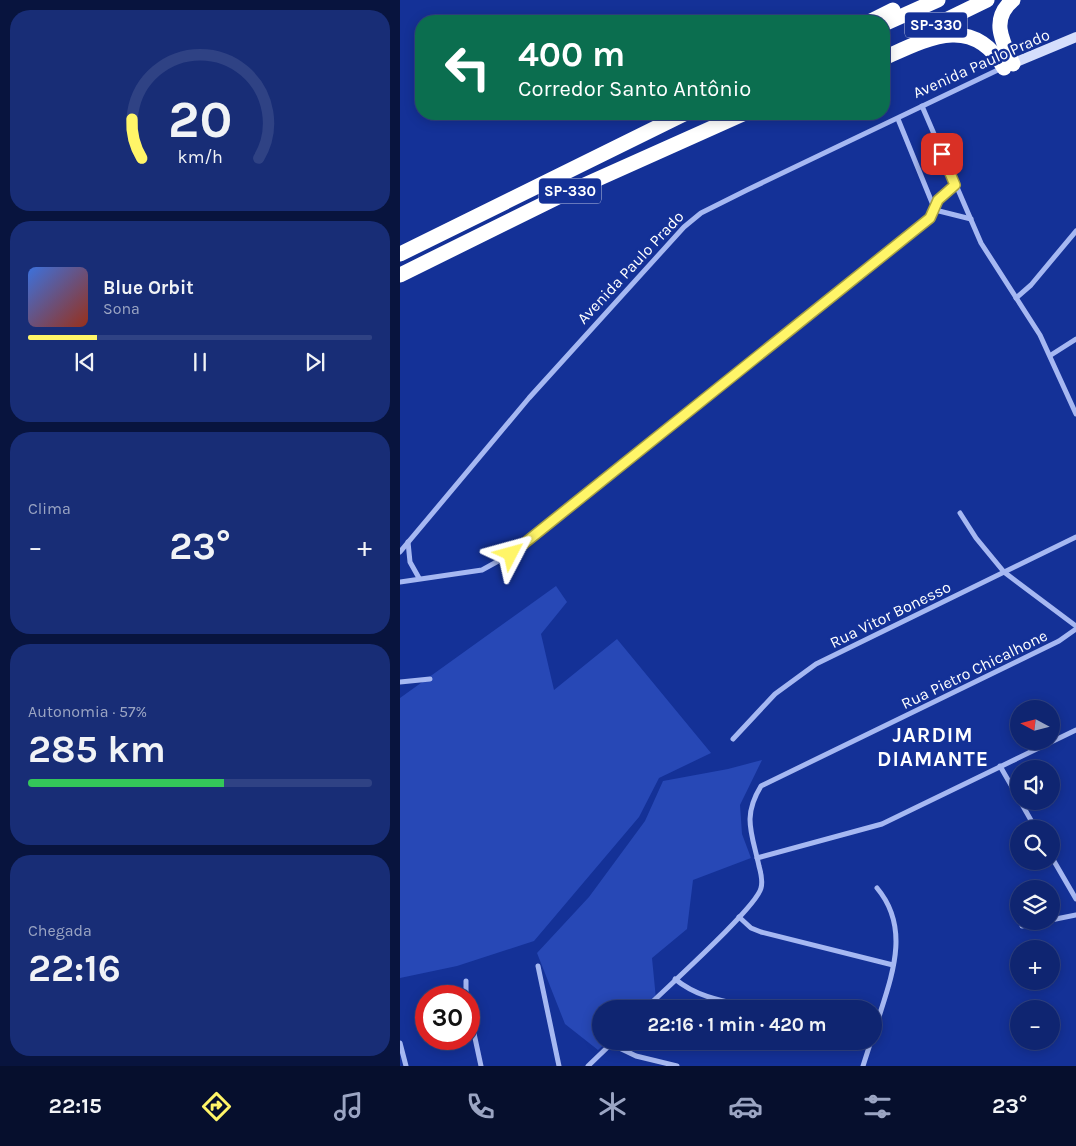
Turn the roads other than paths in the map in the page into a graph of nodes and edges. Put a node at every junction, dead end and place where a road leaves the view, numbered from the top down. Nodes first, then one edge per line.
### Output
1 (913, 0) edge
2 (938, 0) edge
3 (988, 0) edge
4 (1013, 0) edge
5 (883, 15) edge
6 (890, 21) edge
7 (1076, 37) edge
8 (890, 47) edge
9 (890, 55) edge
10 (1008, 66) junction
11 (922, 106) junction
12 (898, 119) junction
13 (672, 120) edge
14 (730, 120) edge
15 (955, 185) junction
16 (935, 210) junction
17 (971, 219) junction
18 (1076, 232) edge
19 (400, 254) edge
20 (400, 275) edge
21 (1016, 298) junction
22 (1076, 339) edge
23 (1051, 355) junction
24 (1076, 414) edge
25 (960, 513) dead end
26 (1076, 536) edge
27 (408, 541) junction
28 (400, 552) edge
29 (1004, 572) junction
30 (419, 578) junction
31 (400, 582) edge
32 (1076, 628) edge
33 (430, 679) dead end
34 (400, 682) edge
35 (1076, 730) edge
36 (733, 739) dead end
37 (1000, 766) junction
38 (1010, 784) edge
39 (757, 858) junction
40 (1059, 870) edge
41 (877, 888) dead end
42 (1076, 899) edge
43 (1076, 915) edge
44 (739, 917) junction
45 (1060, 918) edge
46 (893, 965) junction
47 (538, 966) dead end
48 (675, 979) junction
49 (466, 981) dead end
50 (466, 985) edge
51 (654, 1000) edge
52 (721, 1000) edge
53 (882, 1004) edge
54 (400, 1043) edge
55 (478, 1050) edge
56 (604, 1050) edge
57 (626, 1050) edge
58 (868, 1050) edge
59 (406, 1066) edge
60 (481, 1066) edge
61 (559, 1066) edge
62 (588, 1066) edge
63 (678, 1066) edge
64 (864, 1066) edge

1 - 5 highway
2 - 6 highway, SP-330
3 - 8 highway, SP-330
4 - 10 highway
7 - 10 street, Avenida Paulo Prado
9 - 10 highway
10 - 11 street, Avenida Paulo Prado
11 - 12 street, Avenida Paulo Prado
11 - 15 street
12 - 16 street
12 - 27 street, Avenida Paulo Prado
13 - 19 highway, SP-330
14 - 20 highway, SP-330
15 - 16 street
15 - 17 street
16 - 17 street
16 - 30 street
17 - 21 street
18 - 21 street
21 - 23 street
22 - 23 street
23 - 24 street
25 - 29 street
26 - 29 street, Rua Vitor Bonesso
27 - 28 street, Avenida Paulo Prado
27 - 30 street
29 - 32 street
29 - 36 street, Rua Vitor Bonesso
30 - 31 street
32 - 39 street, Rua Pietro Chicalhone
33 - 34 street
35 - 37 street
37 - 38 street
37 - 39 street
39 - 44 street, Rua Pietro Chicalhone
40 - 42 street
41 - 46 street
43 - 45 street
44 - 46 street
44 - 48 street, Rua Pietro Chicalhone
46 - 53 street
47 - 61 street
48 - 51 street, Rua Pietro Chicalhone
48 - 52 street
49 - 50 street
54 - 59 street
55 - 60 street
56 - 62 street
57 - 63 street
58 - 64 street

